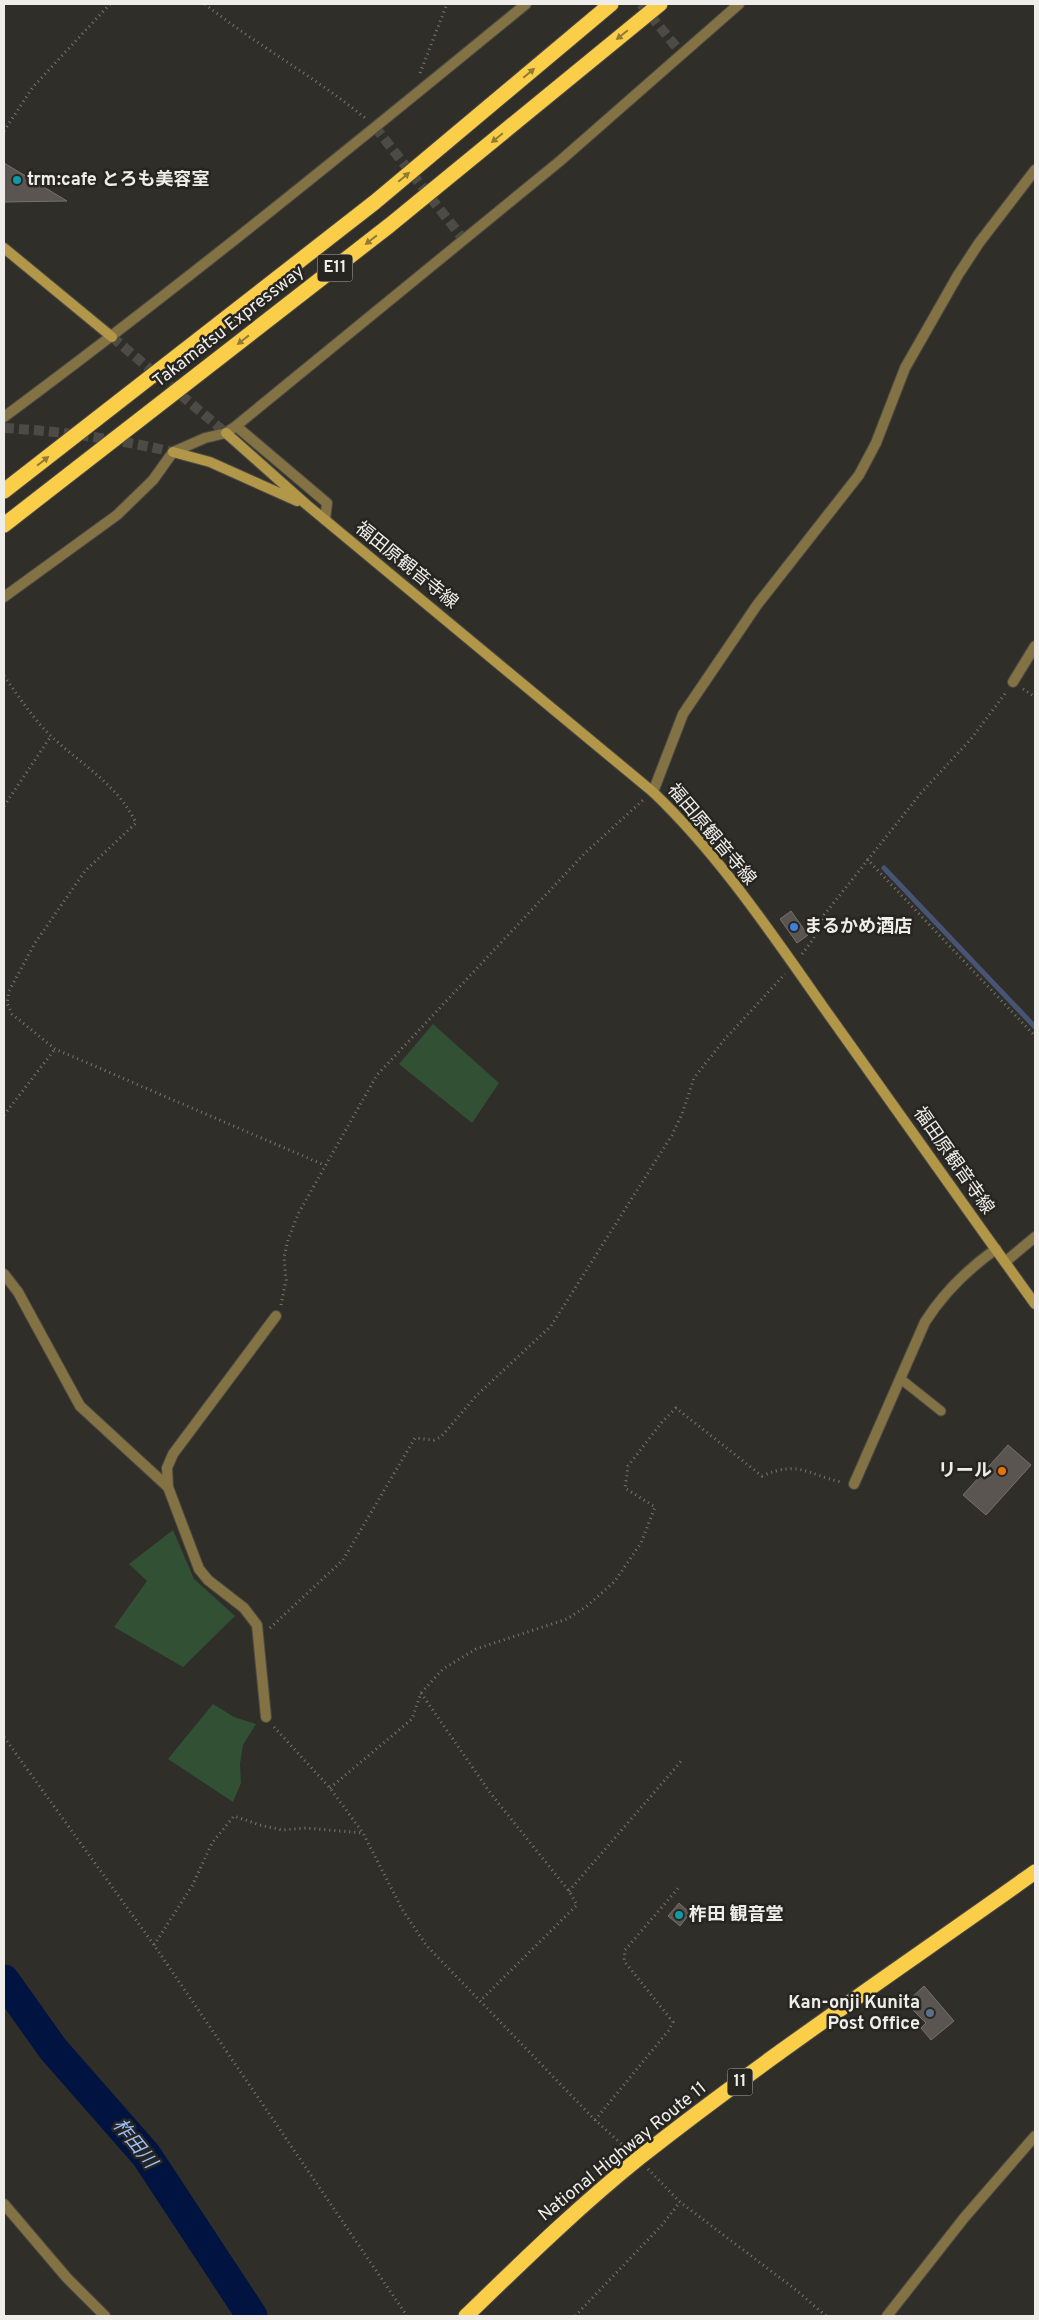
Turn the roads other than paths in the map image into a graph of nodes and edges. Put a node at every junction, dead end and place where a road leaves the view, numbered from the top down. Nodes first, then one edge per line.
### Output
1 (526, 4) edge
2 (611, 4) edge
3 (660, 4) edge
4 (739, 4) edge
5 (1035, 170) edge
6 (4, 248) edge
7 (112, 337) junction
8 (4, 418) edge
9 (236, 426) junction
10 (226, 433) junction
11 (173, 452) junction
12 (4, 491) edge
13 (307, 505) junction
14 (325, 520) junction
15 (4, 526) edge
16 (4, 597) edge
17 (1035, 646) edge
18 (1014, 682) road end
19 (653, 792) junction
20 (1035, 1237) edge
21 (996, 1249) junction
22 (1005, 1262) junction
23 (4, 1274) edge
24 (1035, 1304) edge
25 (276, 1316) road end
26 (902, 1380) junction
27 (941, 1411) dead end
28 (854, 1484) road end
29 (168, 1487) junction
30 (266, 1718) road end
31 (1035, 1872) edge
32 (1035, 2136) edge
33 (4, 2204) edge
34 (106, 2316) edge
35 (466, 2316) edge
36 (887, 2316) edge

1 - 7 street
12 -> 2 highway, Takamatsu Expressway / E11
3 -> 15 highway, Takamatsu Expressway / E11
4 - 9 street
5 - 19 street
6 - 7 main road
7 - 8 street
9 - 10 street
9 - 14 street
10 - 11 street
10 - 13 main road, 福田原観音寺線
11 - 13 main road
11 - 16 street
13 - 14 main road, 福田原観音寺線
14 - 19 main road, 福田原観音寺線
17 - 18 street
19 - 21 main road, 福田原観音寺線
20 - 22 street
21 - 22 main road, 福田原観音寺線
21 - 26 street
22 - 24 main road, 福田原観音寺線
23 - 29 street
25 - 29 street
26 - 27 lane
26 - 28 street
29 - 30 street
31 - 35 highway, National Highway Route 11 / 11
32 - 36 street
33 - 34 street

